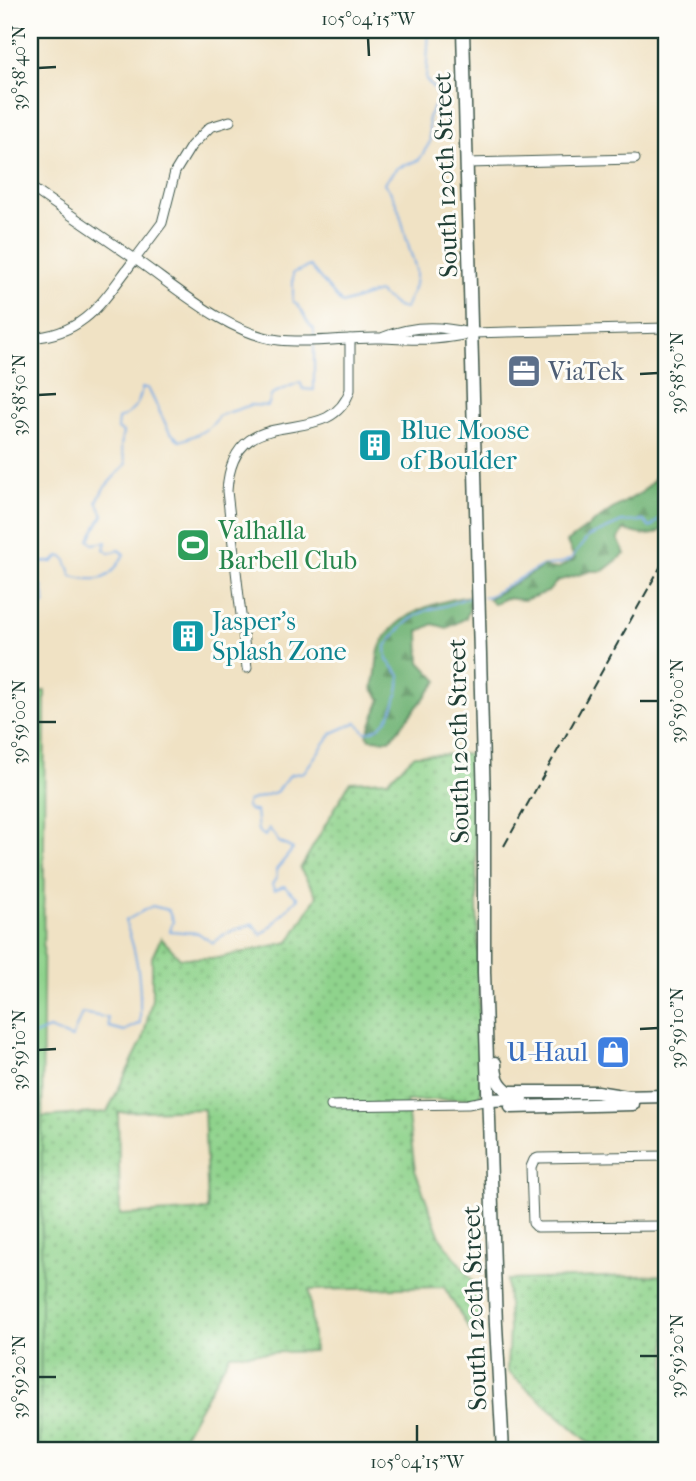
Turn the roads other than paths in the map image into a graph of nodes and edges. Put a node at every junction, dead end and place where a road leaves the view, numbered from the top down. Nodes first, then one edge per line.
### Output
1 (463, 30) edge
2 (230, 121) dead end
3 (635, 159) dead end
4 (467, 163) junction
5 (30, 187) edge
6 (135, 259) junction
7 (666, 328) edge
8 (472, 333) junction
9 (30, 338) edge
10 (350, 339) junction
11 (247, 668) dead end
12 (484, 972) junction
13 (666, 1096) edge
14 (628, 1097) junction
15 (490, 1104) junction
16 (666, 1104) edge
17 (331, 1106) dead end
18 (666, 1156) edge
19 (666, 1226) edge
20 (503, 1449) edge
21 (376, 1451) edge

1 - 4 main road, South 120th Street
2 - 6 street
3 - 4 street
4 - 8 main road, South 120th Street
5 - 6 street
6 - 9 street
6 - 10 street
7 - 8 street
8 - 10 street
8 - 12 main road, South 120th Street
10 - 11 street
12 - 14 main road
12 - 15 main road, South 120th Street
13 - 14 main road
14 - 15 main road
15 - 16 main road
15 - 17 street
15 - 20 main road, South 120th Street
18 - 19 street
20 - 21 street

